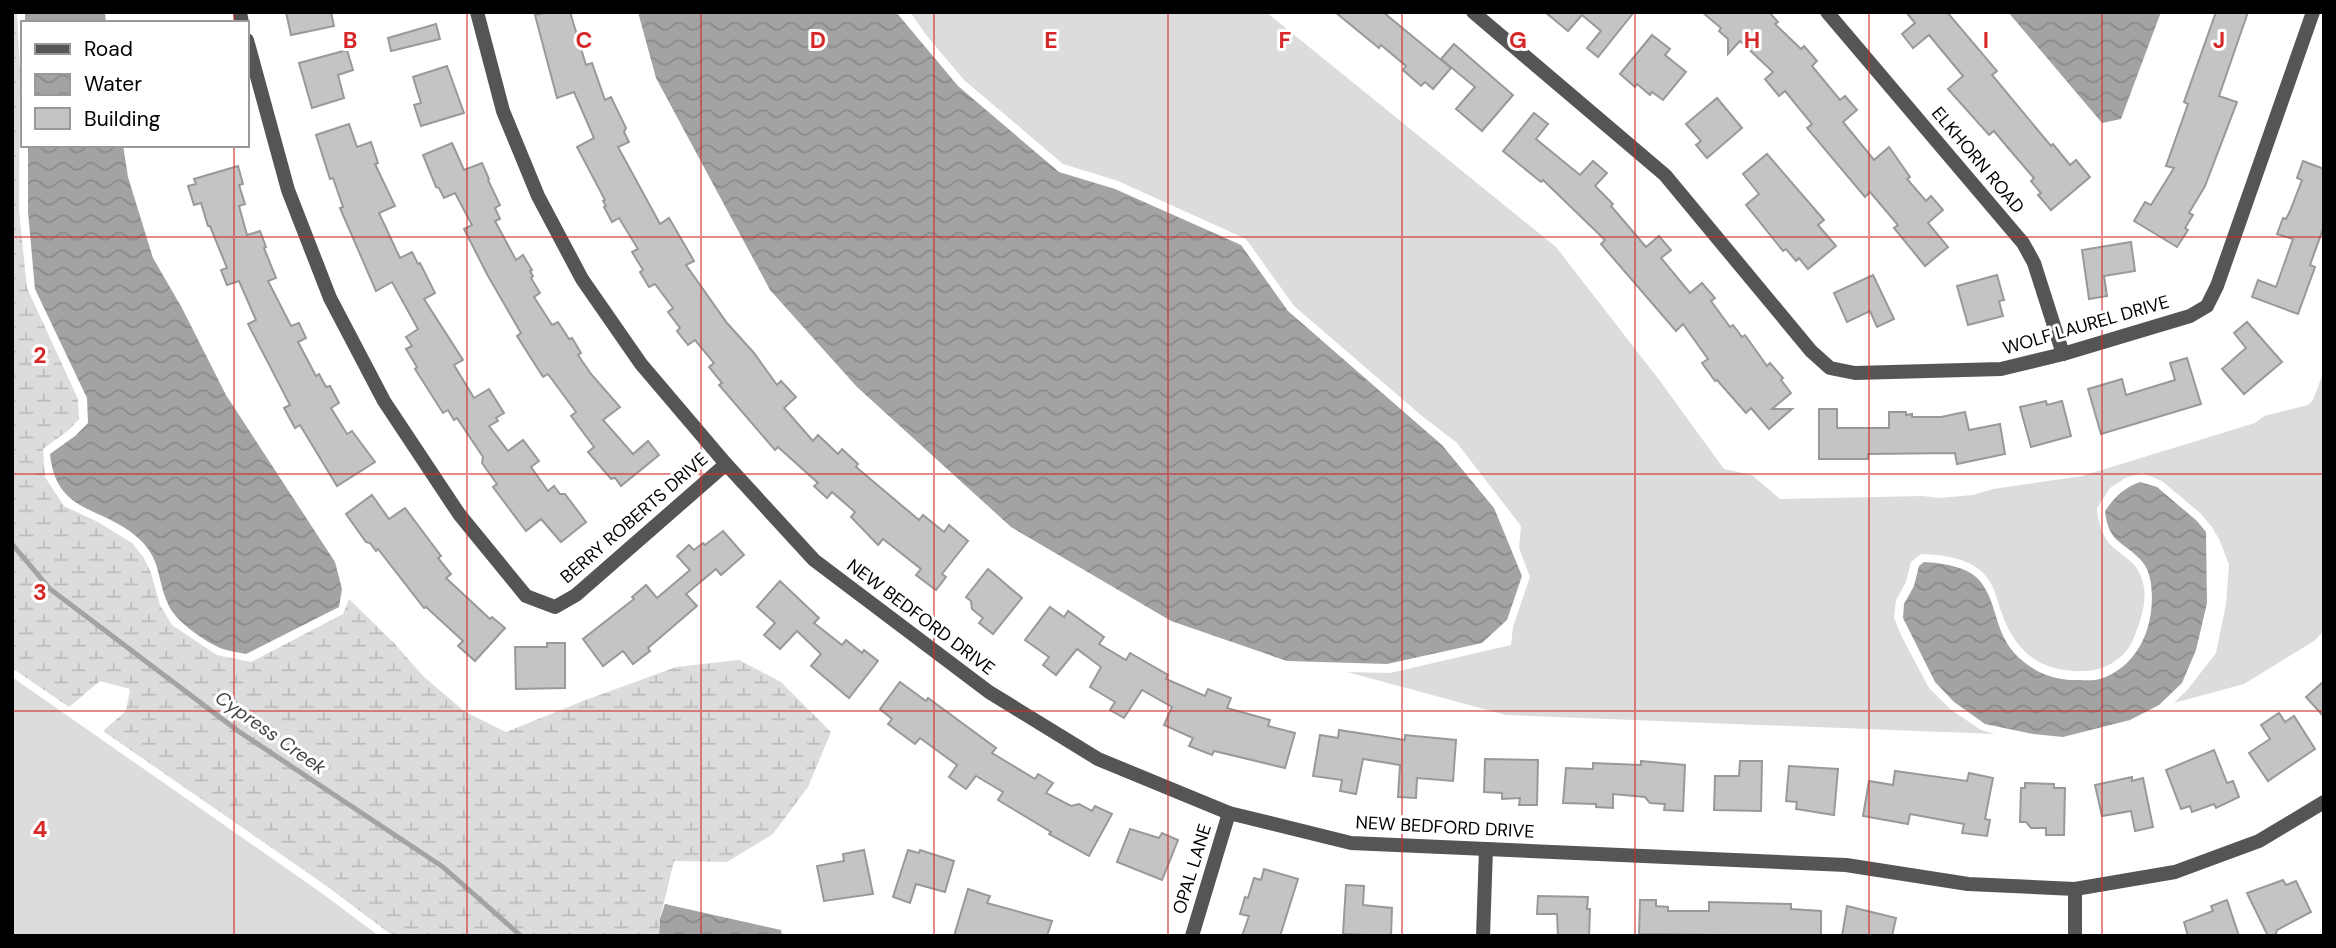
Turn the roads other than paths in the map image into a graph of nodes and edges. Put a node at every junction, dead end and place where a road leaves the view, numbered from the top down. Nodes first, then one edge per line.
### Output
1 (477, 12) edge
2 (1473, 12) edge
3 (1827, 12) edge
4 (2313, 12) edge
5 (248, 44) edge
6 (2063, 354) junction
7 (726, 464) junction
8 (2324, 803) edge
9 (1229, 813) junction
10 (1486, 849) junction
11 (2075, 889) junction
12 (1192, 936) edge
13 (1483, 936) edge
14 (2075, 936) edge

1 - 7 street, NEW BEDFORD DRIVE
2 - 6 street, WOLF LAUREL DRIVE
3 - 6 street, ELKHORN ROAD
4 - 6 street, WOLF LAUREL DRIVE
5 - 7 street, BERRY ROBERTS DRIVE
7 - 9 street, NEW BEDFORD DRIVE
8 - 11 street, NEW BEDFORD DRIVE
9 - 10 street, NEW BEDFORD DRIVE
9 - 12 street, OPAL LANE
10 - 11 street, NEW BEDFORD DRIVE
10 - 13 street
11 - 14 street

